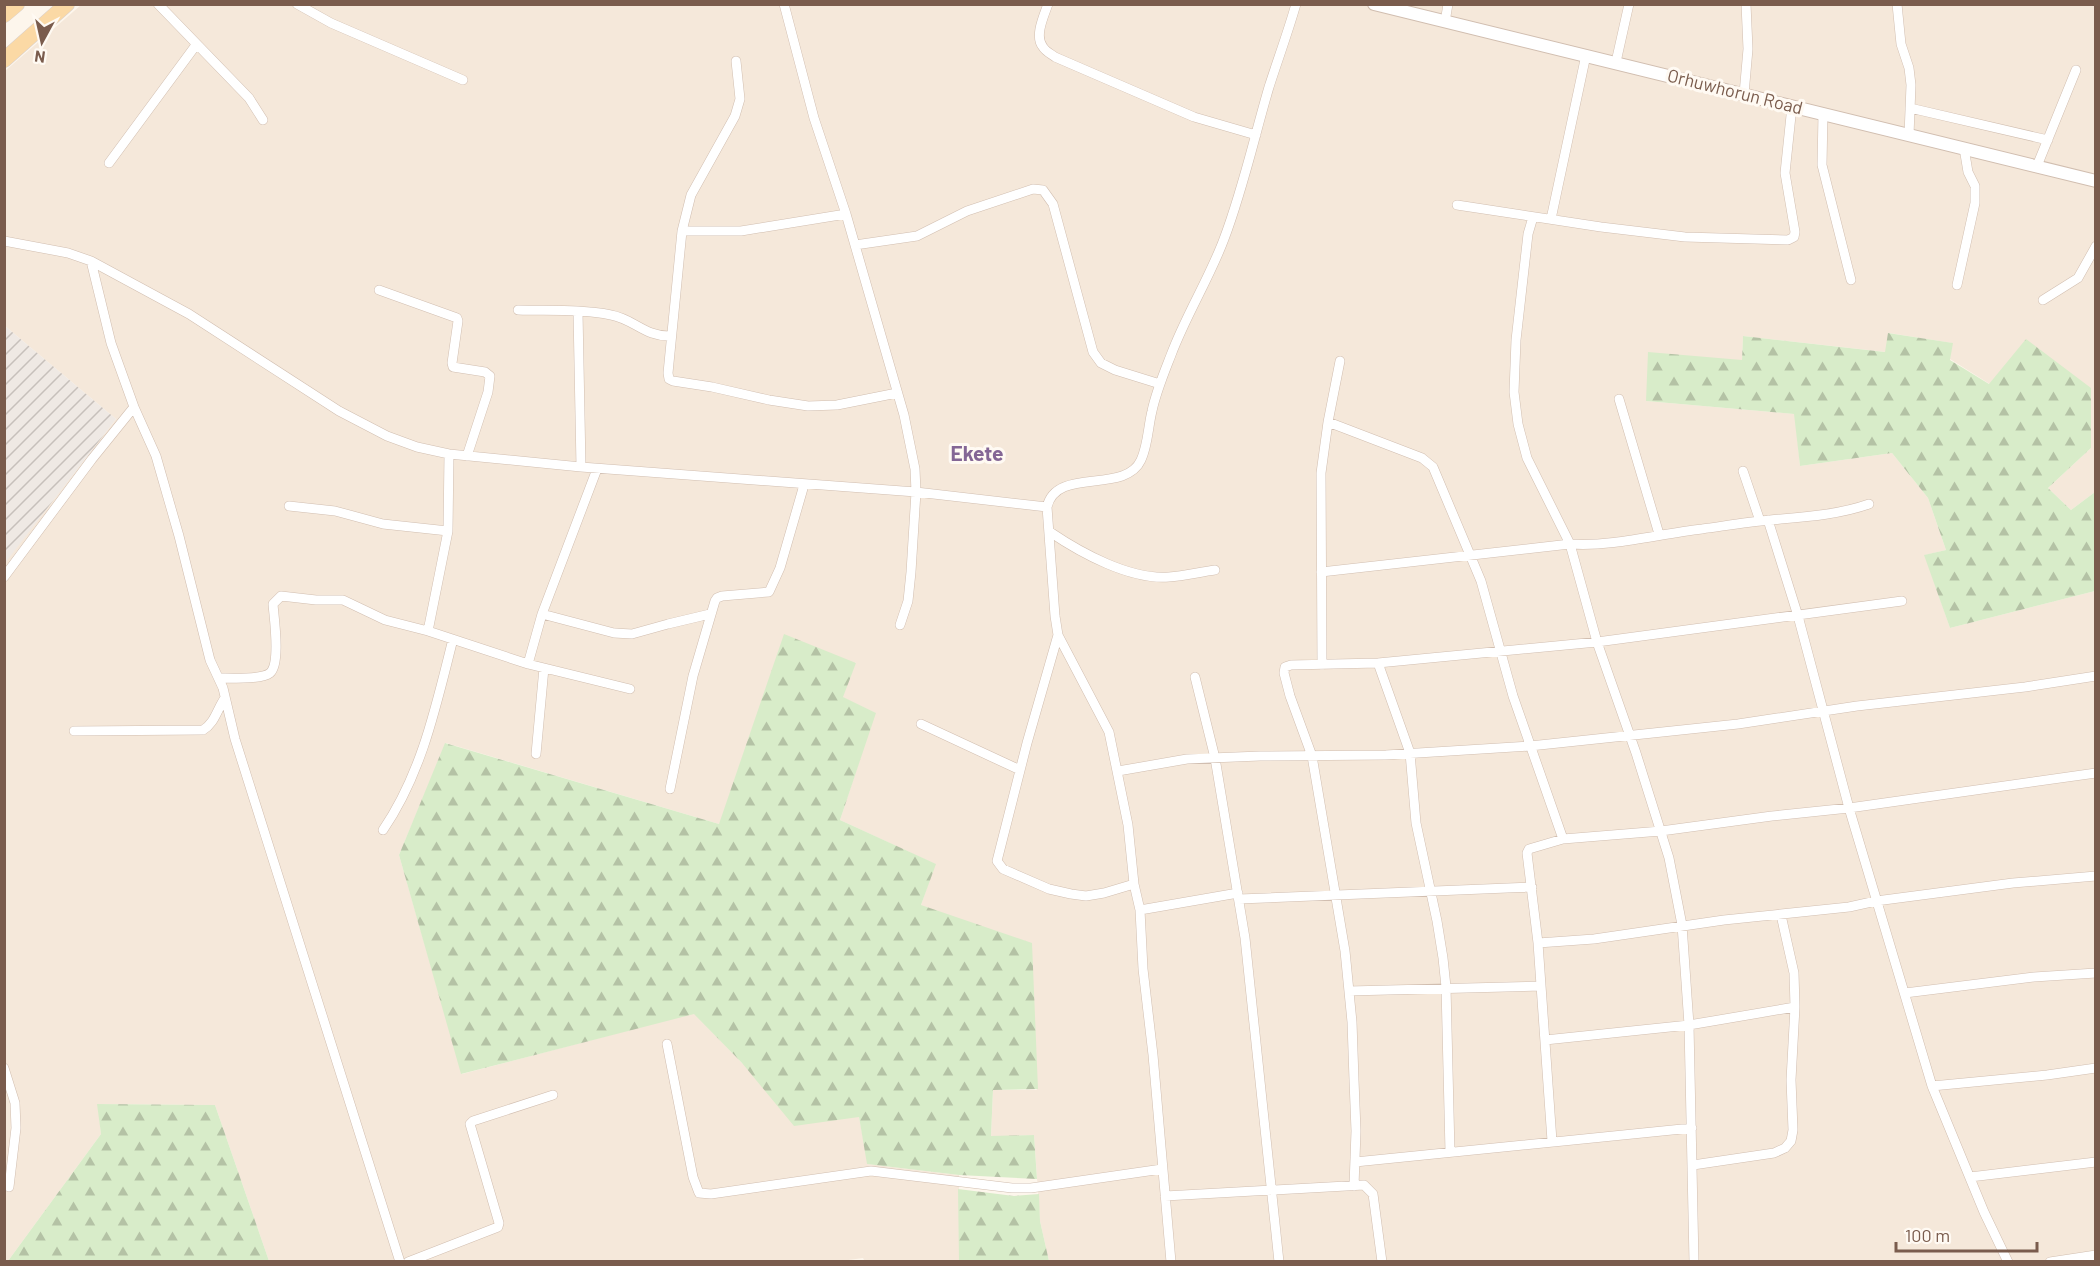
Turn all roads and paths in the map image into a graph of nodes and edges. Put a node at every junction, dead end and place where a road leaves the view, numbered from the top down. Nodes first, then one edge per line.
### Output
1 (17, 4) edge
2 (67, 4) edge
3 (158, 4) edge
4 (297, 4) edge
5 (784, 4) edge
6 (1048, 4) edge
7 (1296, 4) edge
8 (1374, 4) edge
9 (1448, 4) edge
10 (1629, 4) edge
11 (1746, 4) edge
12 (1897, 4) edge
13 (1394, 7) edge
14 (4, 15) edge
15 (1445, 22) junction
16 (196, 45) junction
17 (1586, 55) junction
18 (4, 60) edge
19 (736, 61) dead end
20 (1616, 62) junction
21 (2076, 70) dead end
22 (463, 80) dead end
23 (1744, 94) junction
24 (1792, 106) junction
25 (1910, 108) junction
26 (1823, 114) junction
27 (263, 120) dead end
28 (1256, 135) junction
29 (1909, 135) junction
30 (2048, 140) junction
31 (1964, 148) junction
32 (109, 164) dead end
33 (2037, 166) junction
34 (2096, 181) edge
35 (1457, 205) dead end
36 (846, 214) junction
37 (1533, 217) junction
38 (1551, 219) junction
39 (682, 231) junction
40 (4, 241) edge
41 (855, 245) junction
42 (2096, 246) edge
43 (91, 261) junction
44 (1851, 280) dead end
45 (1957, 285) dead end
46 (378, 290) dead end
47 (2043, 300) dead end
48 (518, 310) dead end
49 (578, 312) junction
50 (671, 336) junction
51 (1340, 361) dead end
52 (1160, 384) junction
53 (897, 393) junction
54 (1618, 399) dead end
55 (134, 407) junction
56 (1329, 422) junction
57 (449, 454) junction
58 (467, 456) junction
59 (581, 467) junction
60 (597, 469) junction
61 (1743, 471) dead end
62 (804, 485) junction
63 (916, 492) junction
64 (1869, 504) dead end
65 (289, 506) dead end
66 (1047, 507) junction
67 (1764, 521) junction
68 (448, 531) junction
69 (1050, 532) junction
70 (1659, 534) junction
71 (1570, 544) junction
72 (1470, 554) junction
73 (1215, 570) dead end
74 (1321, 572) junction
75 (4, 577) edge
76 (1902, 601) dead end
77 (542, 614) junction
78 (710, 614) junction
79 (1798, 616) junction
80 (900, 626) dead end
81 (428, 631) junction
82 (1058, 636) junction
83 (453, 639) junction
84 (1597, 642) junction
85 (1502, 651) junction
86 (1378, 663) junction
87 (528, 664) junction
88 (1322, 665) junction
89 (544, 668) junction
90 (2096, 676) edge
91 (1195, 677) dead end
92 (219, 678) junction
93 (630, 688) dead end
94 (225, 698) junction
95 (1824, 712) junction
96 (921, 724) dead end
97 (74, 731) dead end
98 (1630, 735) junction
99 (1530, 746) junction
100 (1410, 753) junction
101 (536, 754) dead end
102 (1312, 756) junction
103 (1215, 758) junction
104 (1020, 770) junction
105 (1118, 771) junction
106 (2096, 773) edge
107 (670, 789) dead end
108 (1849, 808) junction
109 (383, 830) dead end
110 (1661, 831) junction
111 (1563, 839) junction
112 (2096, 876) edge
113 (1134, 884) junction
114 (1532, 887) junction
115 (1429, 890) junction
116 (1334, 895) junction
117 (1238, 896) junction
118 (1876, 901) junction
119 (1140, 910) junction
120 (1781, 915) junction
121 (1682, 925) junction
122 (1538, 943) junction
123 (2094, 973) edge
124 (2096, 985) edge
125 (1541, 986) junction
126 (1446, 987) junction
127 (1349, 991) junction
128 (1905, 993) junction
129 (1795, 1006) junction
130 (1689, 1025) junction
131 (1545, 1040) junction
132 (667, 1044) dead end
133 (4, 1068) edge
134 (2096, 1068) edge
135 (1932, 1086) junction
136 (553, 1095) dead end
137 (1692, 1128) junction
138 (1552, 1141) junction
139 (1450, 1152) junction
140 (1355, 1162) junction
141 (2096, 1162) edge
142 (1693, 1165) junction
143 (1162, 1169) junction
144 (1970, 1177) junction
145 (1354, 1186) junction
146 (9, 1187) dead end
147 (1270, 1190) junction
148 (1165, 1196) junction
149 (2096, 1255) edge
150 (400, 1262) edge
151 (408, 1262) edge
152 (1171, 1262) edge
153 (1279, 1262) edge
154 (1382, 1262) edge
155 (1694, 1262) edge
156 (2008, 1262) edge
157 (2050, 1262) edge

1 - 14 main road
2 - 18 main road
3 - 16 street
4 - 22 street
5 - 36 street
6 - 28 street
7 - 28 street
8 - 13 street, Orhuwhorun Road
9 - 15 street
10 - 20 street
11 - 23 street
12 - 25 street
13 - 15 street, Orhuwhorun Road
15 - 17 street, Orhuwhorun Road
16 - 27 street
16 - 32 street
17 - 20 street, Orhuwhorun Road
17 - 38 street
19 - 39 street
20 - 23 street, Orhuwhorun Road
21 - 30 street
23 - 24 street, Orhuwhorun Road
24 - 26 street, Orhuwhorun Road
24 - 38 street
25 - 29 street
25 - 30 street
26 - 29 street, Orhuwhorun Road
26 - 44 street
28 - 52 street
29 - 31 street, Orhuwhorun Road
30 - 33 street
31 - 33 street, Orhuwhorun Road
31 - 45 street
33 - 34 street, Orhuwhorun Road
35 - 37 street
36 - 39 street
36 - 41 street
37 - 38 street
37 - 71 street
39 - 50 street
40 - 43 street
41 - 52 street
41 - 53 street
42 - 47 street
43 - 55 street
43 - 57 street
46 - 58 street
48 - 49 street
49 - 50 street
49 - 59 street
50 - 53 street
51 - 56 street
52 - 66 street
53 - 63 street
54 - 70 street
55 - 75 street
55 - 92 street
56 - 72 street
56 - 74 street
57 - 58 street
57 - 68 street
58 - 59 street
59 - 60 street
60 - 62 street
60 - 77 street
61 - 67 street
62 - 63 street
62 - 78 street
63 - 66 street
63 - 80 street
64 - 67 street
65 - 68 street
66 - 69 street
67 - 70 street
67 - 79 street
68 - 81 street
69 - 73 street
69 - 82 street
70 - 71 street
71 - 72 street
71 - 84 street
72 - 74 street
72 - 85 street
74 - 88 street
76 - 79 street
77 - 78 street
77 - 87 street
78 - 107 street
79 - 84 street
79 - 95 street
81 - 83 street
81 - 92 street
82 - 104 street
82 - 105 street
83 - 87 street
83 - 109 street
84 - 85 street
84 - 98 street
85 - 86 street
85 - 99 street
86 - 88 street
86 - 100 street
87 - 89 street
88 - 102 street
89 - 93 street
89 - 101 street
90 - 95 street
91 - 103 street
92 - 94 street
94 - 97 street
94 - 150 street
95 - 98 street
95 - 108 street
96 - 104 street
98 - 99 street
98 - 110 street
99 - 100 street
99 - 111 street
100 - 102 street
100 - 115 street
102 - 103 street
102 - 116 street
103 - 105 street
103 - 117 street
104 - 113 street
105 - 113 street
106 - 108 street
108 - 110 street
108 - 118 street
110 - 111 street
110 - 121 street
111 - 114 street
112 - 118 street
113 - 119 street
114 - 115 street
114 - 122 street
115 - 116 street
115 - 126 street
116 - 117 street
116 - 127 street
117 - 119 street
117 - 147 street
118 - 120 street
118 - 128 street
119 - 143 street
120 - 121 street
120 - 129 street
121 - 122 street
121 - 130 street
122 - 125 street
123 - 124 street
123 - 128 street
125 - 126 street
125 - 131 street
126 - 127 street
126 - 139 street
127 - 140 street
128 - 135 street
129 - 130 street
129 - 142 street
130 - 131 street
130 - 137 street
131 - 138 street
132 - 143 street
133 - 146 street
134 - 135 street
135 - 144 street
136 - 151 street
137 - 138 street
137 - 142 street
138 - 139 street
139 - 140 street
140 - 145 street
141 - 144 street
142 - 155 street
143 - 148 street
144 - 156 street
145 - 147 street
145 - 154 street
147 - 148 street
147 - 153 street
148 - 152 street
149 - 157 street

